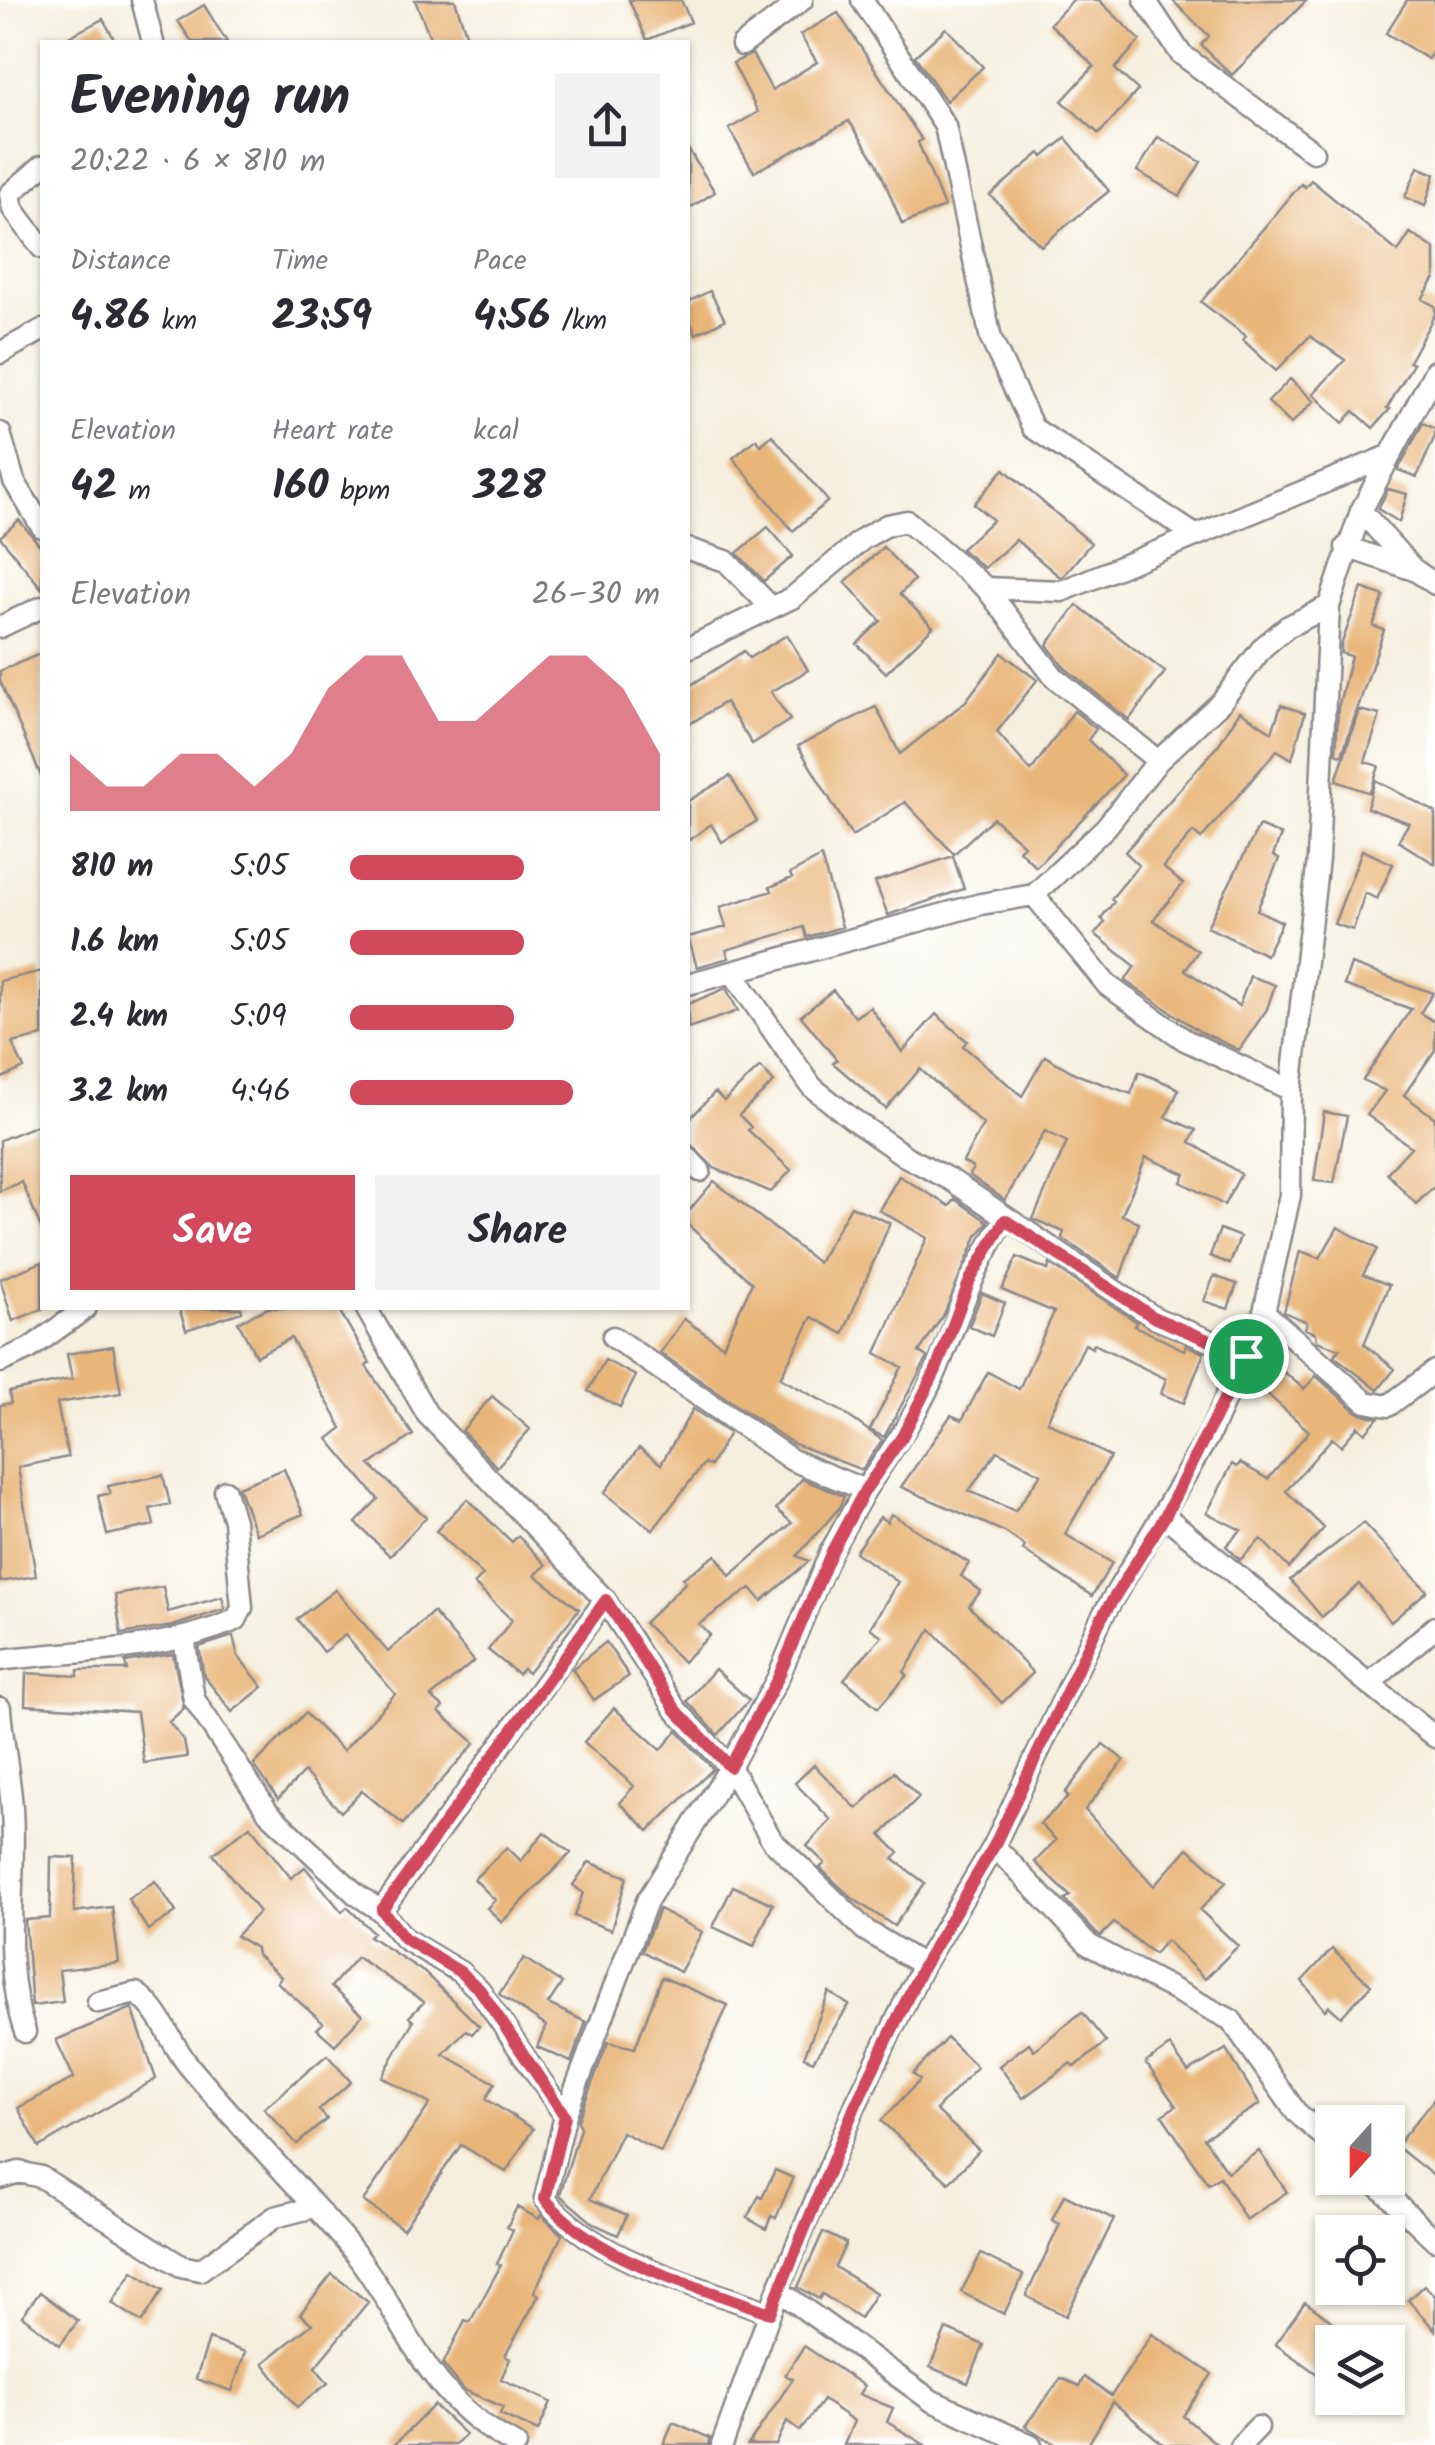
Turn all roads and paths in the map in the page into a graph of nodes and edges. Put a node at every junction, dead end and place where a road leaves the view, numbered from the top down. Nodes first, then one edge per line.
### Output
1 (142, 0) edge
2 (802, 0) edge
3 (862, 0) edge
4 (1146, 0) edge
5 (152, 40) edge
6 (742, 45) dead end
7 (1313, 152) dead end
8 (40, 168) edge
9 (40, 245) edge
10 (40, 331) edge
11 (0, 353) edge
12 (1435, 371) edge
13 (0, 433) edge
14 (1390, 455) junction
15 (1361, 511) junction
16 (40, 524) edge
17 (1195, 535) junction
18 (1346, 547) junction
19 (690, 550) edge
20 (1413, 569) junction
21 (1435, 584) edge
22 (986, 588) junction
23 (770, 606) junction
24 (1329, 606) junction
25 (40, 608) edge
26 (0, 627) edge
27 (690, 647) edge
28 (1158, 761) junction
29 (1034, 896) junction
30 (733, 973) junction
31 (690, 984) edge
32 (1291, 1090) junction
33 (1005, 1220) junction
34 (83, 1310) edge
35 (367, 1310) edge
36 (1264, 1312) junction
37 (612, 1338) dead end
38 (1246, 1356) junction
39 (0, 1362) edge
40 (1435, 1371) edge
41 (865, 1490) junction
42 (226, 1491) dead end
43 (1165, 1516) junction
44 (606, 1600) junction
45 (1435, 1627) edge
46 (184, 1639) junction
47 (0, 1660) edge
48 (1369, 1684) junction
49 (0, 1708) edge
50 (1435, 1737) edge
51 (730, 1767) junction
52 (994, 1846) junction
53 (382, 1910) junction
54 (923, 1966) junction
55 (98, 2002) dead end
56 (24, 2032) dead end
57 (565, 2116) junction
58 (1315, 2129) edge
59 (0, 2178) edge
60 (1388, 2195) edge
61 (314, 2207) junction
62 (1435, 2240) edge
63 (778, 2290) junction
64 (770, 2313) junction
65 (1258, 2427) dead end
66 (516, 2445) edge
67 (722, 2445) edge
68 (1031, 2445) edge
69 (1241, 2445) edge

1 - 5 street
2 - 6 street
3 - 17 street
4 - 7 street
8 - 9 street
10 - 11 street
12 - 14 street
13 - 16 street
14 - 15 street
14 - 17 street
15 - 18 street
15 - 20 street
17 - 22 street
18 - 20 street
18 - 24 street
19 - 23 street
20 - 21 street
22 - 23 street
22 - 28 street
23 - 27 street
24 - 28 street
24 - 32 street
25 - 26 street
28 - 29 street
29 - 30 street
29 - 32 street
30 - 31 street
30 - 33 street
32 - 36 street
33 - 38 street
33 - 41 street
34 - 39 street
35 - 44 street
36 - 38 street
36 - 40 street
37 - 41 street
38 - 43 street
41 - 51 street
42 - 46 street
43 - 48 street
43 - 52 street
44 - 51 street
44 - 53 street
45 - 48 street
46 - 47 street
46 - 53 street
48 - 50 street
49 - 56 street
51 - 54 street
51 - 57 street
52 - 54 street
52 - 58 street
53 - 57 street
54 - 63 street
55 - 61 street
57 - 64 street
59 - 61 street
60 - 62 street
61 - 66 street
63 - 64 street
63 - 68 street
64 - 67 street
65 - 69 street

